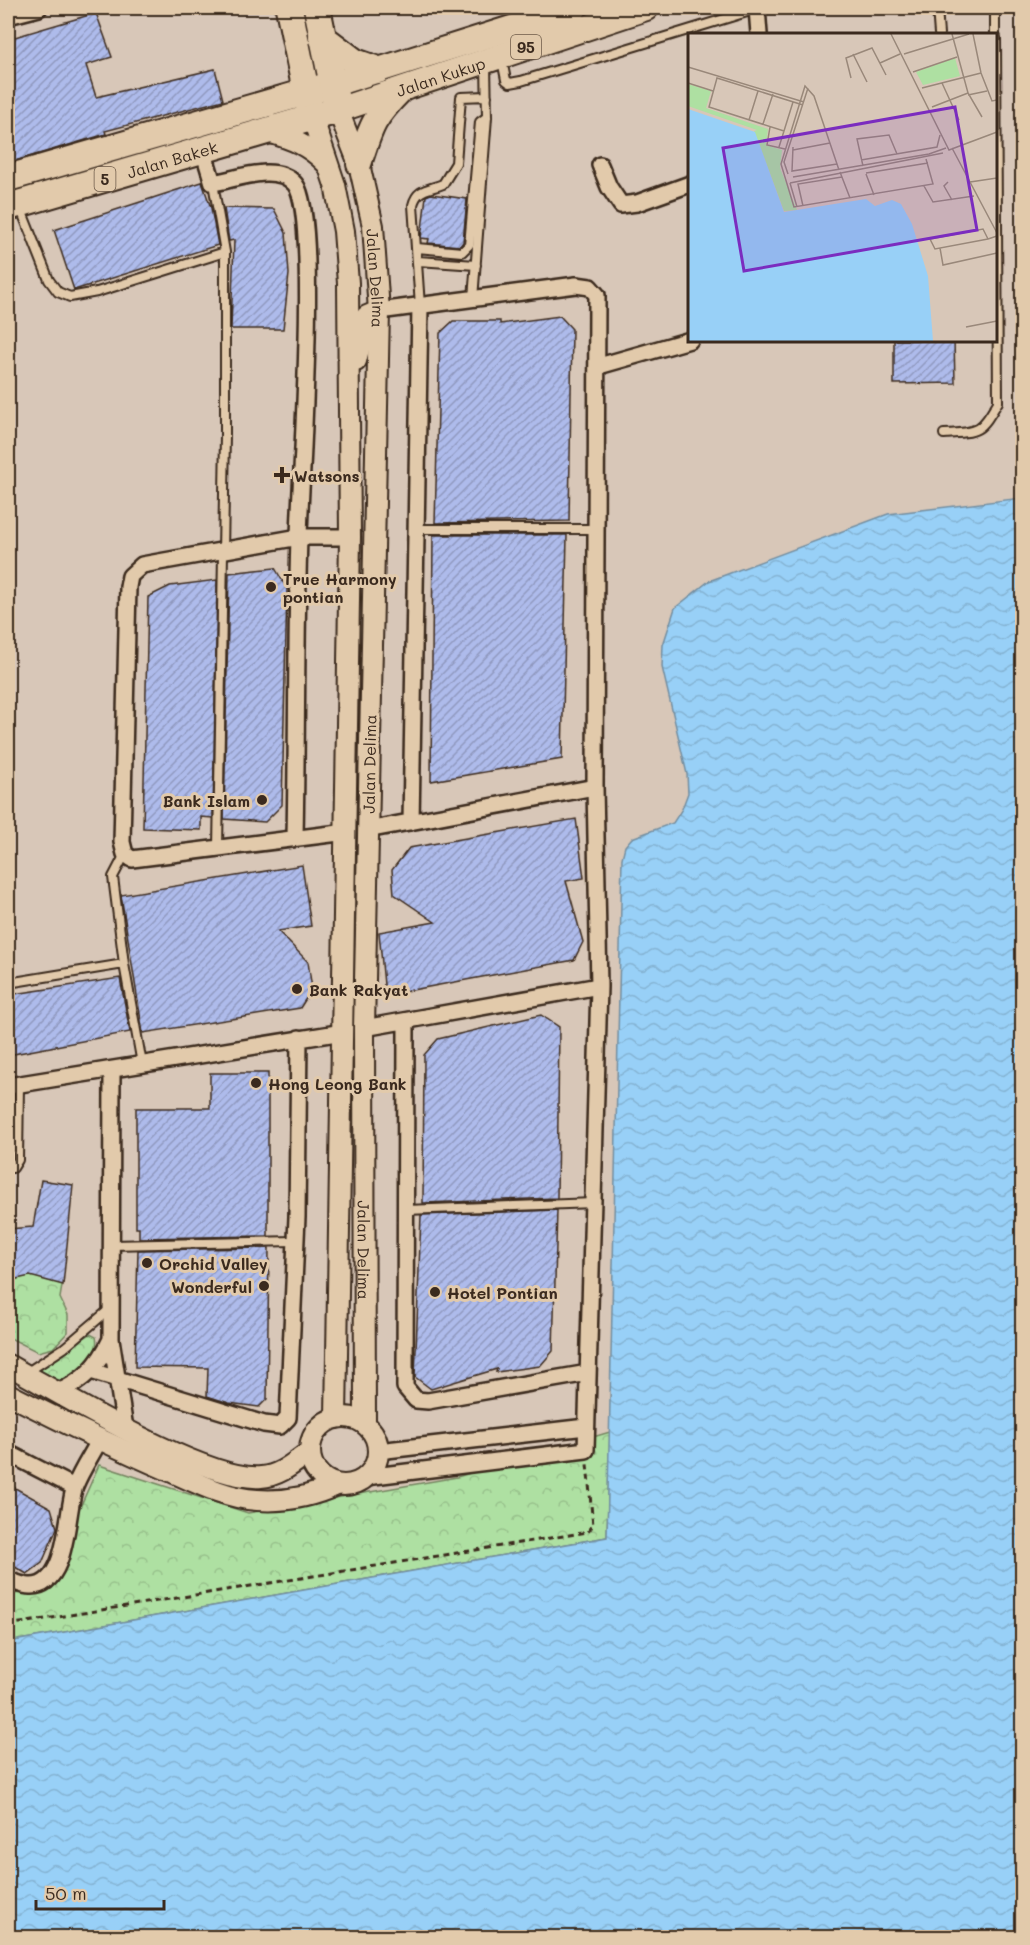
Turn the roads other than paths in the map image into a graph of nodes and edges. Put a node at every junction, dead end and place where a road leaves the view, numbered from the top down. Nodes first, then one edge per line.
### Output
1 (39, 8) edge
2 (289, 8) edge
3 (317, 8) edge
4 (575, 8) edge
5 (646, 8) edge
6 (757, 8) edge
7 (937, 8) edge
8 (995, 8) edge
9 (8, 16) edge
10 (759, 33) edge
11 (939, 33) edge
12 (995, 33) edge
13 (322, 37) junction
14 (493, 57) junction
15 (378, 70) junction
16 (331, 85) junction
17 (405, 86) junction
18 (306, 94) junction
19 (487, 96) junction
20 (338, 110) junction
21 (487, 117) junction
22 (313, 120) junction
23 (268, 132) junction
24 (203, 150) junction
25 (328, 164) junction
26 (359, 164) junction
27 (600, 165) dead end
28 (8, 178) edge
29 (213, 183) junction
30 (688, 185) edge
31 (13, 206) edge
32 (997, 245) edge
33 (417, 248) junction
34 (225, 252) junction
35 (418, 261) junction
36 (476, 265) junction
37 (473, 299) junction
38 (420, 306) junction
39 (379, 311) junction
40 (688, 341) edge
41 (599, 366) junction
42 (347, 405) junction
43 (944, 435) dead end
44 (598, 528) junction
45 (416, 529) junction
46 (298, 537) junction
47 (350, 537) junction
48 (223, 548) junction
49 (595, 787) junction
50 (411, 822) junction
51 (367, 830) junction
52 (346, 832) junction
53 (295, 837) junction
54 (218, 848) junction
55 (125, 854) junction
56 (124, 964) junction
57 (8, 983) edge
58 (599, 986) junction
59 (406, 1021) junction
60 (364, 1028) junction
61 (343, 1032) junction
62 (299, 1038) junction
63 (142, 1064) junction
64 (112, 1070) junction
65 (14, 1085) edge
66 (8, 1168) edge
67 (594, 1203) junction
68 (406, 1210) junction
69 (296, 1241) junction
70 (111, 1245) junction
71 (111, 1308) junction
72 (111, 1339) junction
73 (16, 1370) edge
74 (91, 1371) junction
75 (588, 1373) junction
76 (118, 1381) junction
77 (58, 1392) junction
78 (8, 1394) edge
79 (336, 1418) junction
80 (365, 1424) junction
81 (586, 1427) junction
82 (125, 1428) junction
83 (99, 1441) junction
84 (378, 1451) junction
85 (309, 1452) junction
86 (8, 1453) edge
87 (366, 1477) junction
88 (337, 1485) junction
89 (74, 1487) junction
90 (8, 1580) edge

1 - 9 street
2 - 18 highway
3 - 13 highway
4 - 15 main road, Jalan Kukup / 95
5 - 14 main road, Jalan Kukup / 95
6 - 10 street
6 - 14 lane
7 - 11 lane
8 - 12 lane
13 - 15 highway
13 - 16 highway
14 - 17 main road, Jalan Kukup / 95
14 - 19 lane
15 - 16 main road, Jalan Kukup / 95
16 - 18 highway, Jalan Bakek / 5
16 - 20 highway
17 - 20 main road, Jalan Kukup / 95
17 - 26 main road
18 - 22 highway
18 - 28 highway, Jalan Bakek / 5
19 - 21 lane
19 - 33 lane
20 - 22 highway, Jalan Bakek / 5
20 - 26 street, Jalan Delima
21 - 33 lane
21 - 36 lane
22 - 23 highway, Jalan Bakek / 5
22 - 25 street, Jalan Delima
23 - 24 highway, Jalan Bakek / 5
23 - 25 street
24 - 29 street
24 - 31 highway, Jalan Bakek / 5
25 - 42 street, Jalan Delima
26 - 39 street, Jalan Delima
27 - 30 street
29 - 34 lane
29 - 46 street
31 - 34 lane
32 - 43 lane
33 - 35 lane
34 - 48 lane
35 - 36 lane
35 - 38 lane
36 - 37 lane
37 - 38 street
37 - 41 street
38 - 39 street
38 - 45 street
39 - 42 street
39 - 51 street, Jalan Delima
40 - 41 street
41 - 44 street
42 - 47 street, Jalan Delima
44 - 45 lane
44 - 49 street
45 - 50 street
46 - 47 street
46 - 48 street
46 - 53 street
47 - 52 street, Jalan Delima
48 - 54 lane
48 - 55 street
49 - 50 street
49 - 58 street
50 - 51 street
51 - 60 street, Jalan Delima
52 - 53 street
52 - 61 street, Jalan Delima
53 - 54 street
54 - 55 street
55 - 56 lane
56 - 57 lane
56 - 63 lane
58 - 59 street
58 - 67 street
59 - 60 street
59 - 68 street
60 - 80 street, Jalan Delima
61 - 62 street
61 - 79 street, Jalan Delima
62 - 63 street
62 - 69 street
63 - 64 street
64 - 65 street
64 - 70 street
65 - 66 lane
67 - 68 lane
67 - 75 street
68 - 75 street
69 - 70 lane
69 - 76 street
70 - 71 street
71 - 72 street
71 - 73 lane
72 - 74 street
72 - 76 street
73 - 77 street
74 - 76 street
74 - 77 street
75 - 81 street
76 - 82 street
77 - 82 street
78 - 83 street
79 - 80 street
79 - 85 street
80 - 84 street
81 - 84 street
81 - 87 street
82 - 85 street
83 - 88 street
83 - 89 street
84 - 87 street
85 - 88 street
86 - 89 street
87 - 88 street
89 - 90 street

